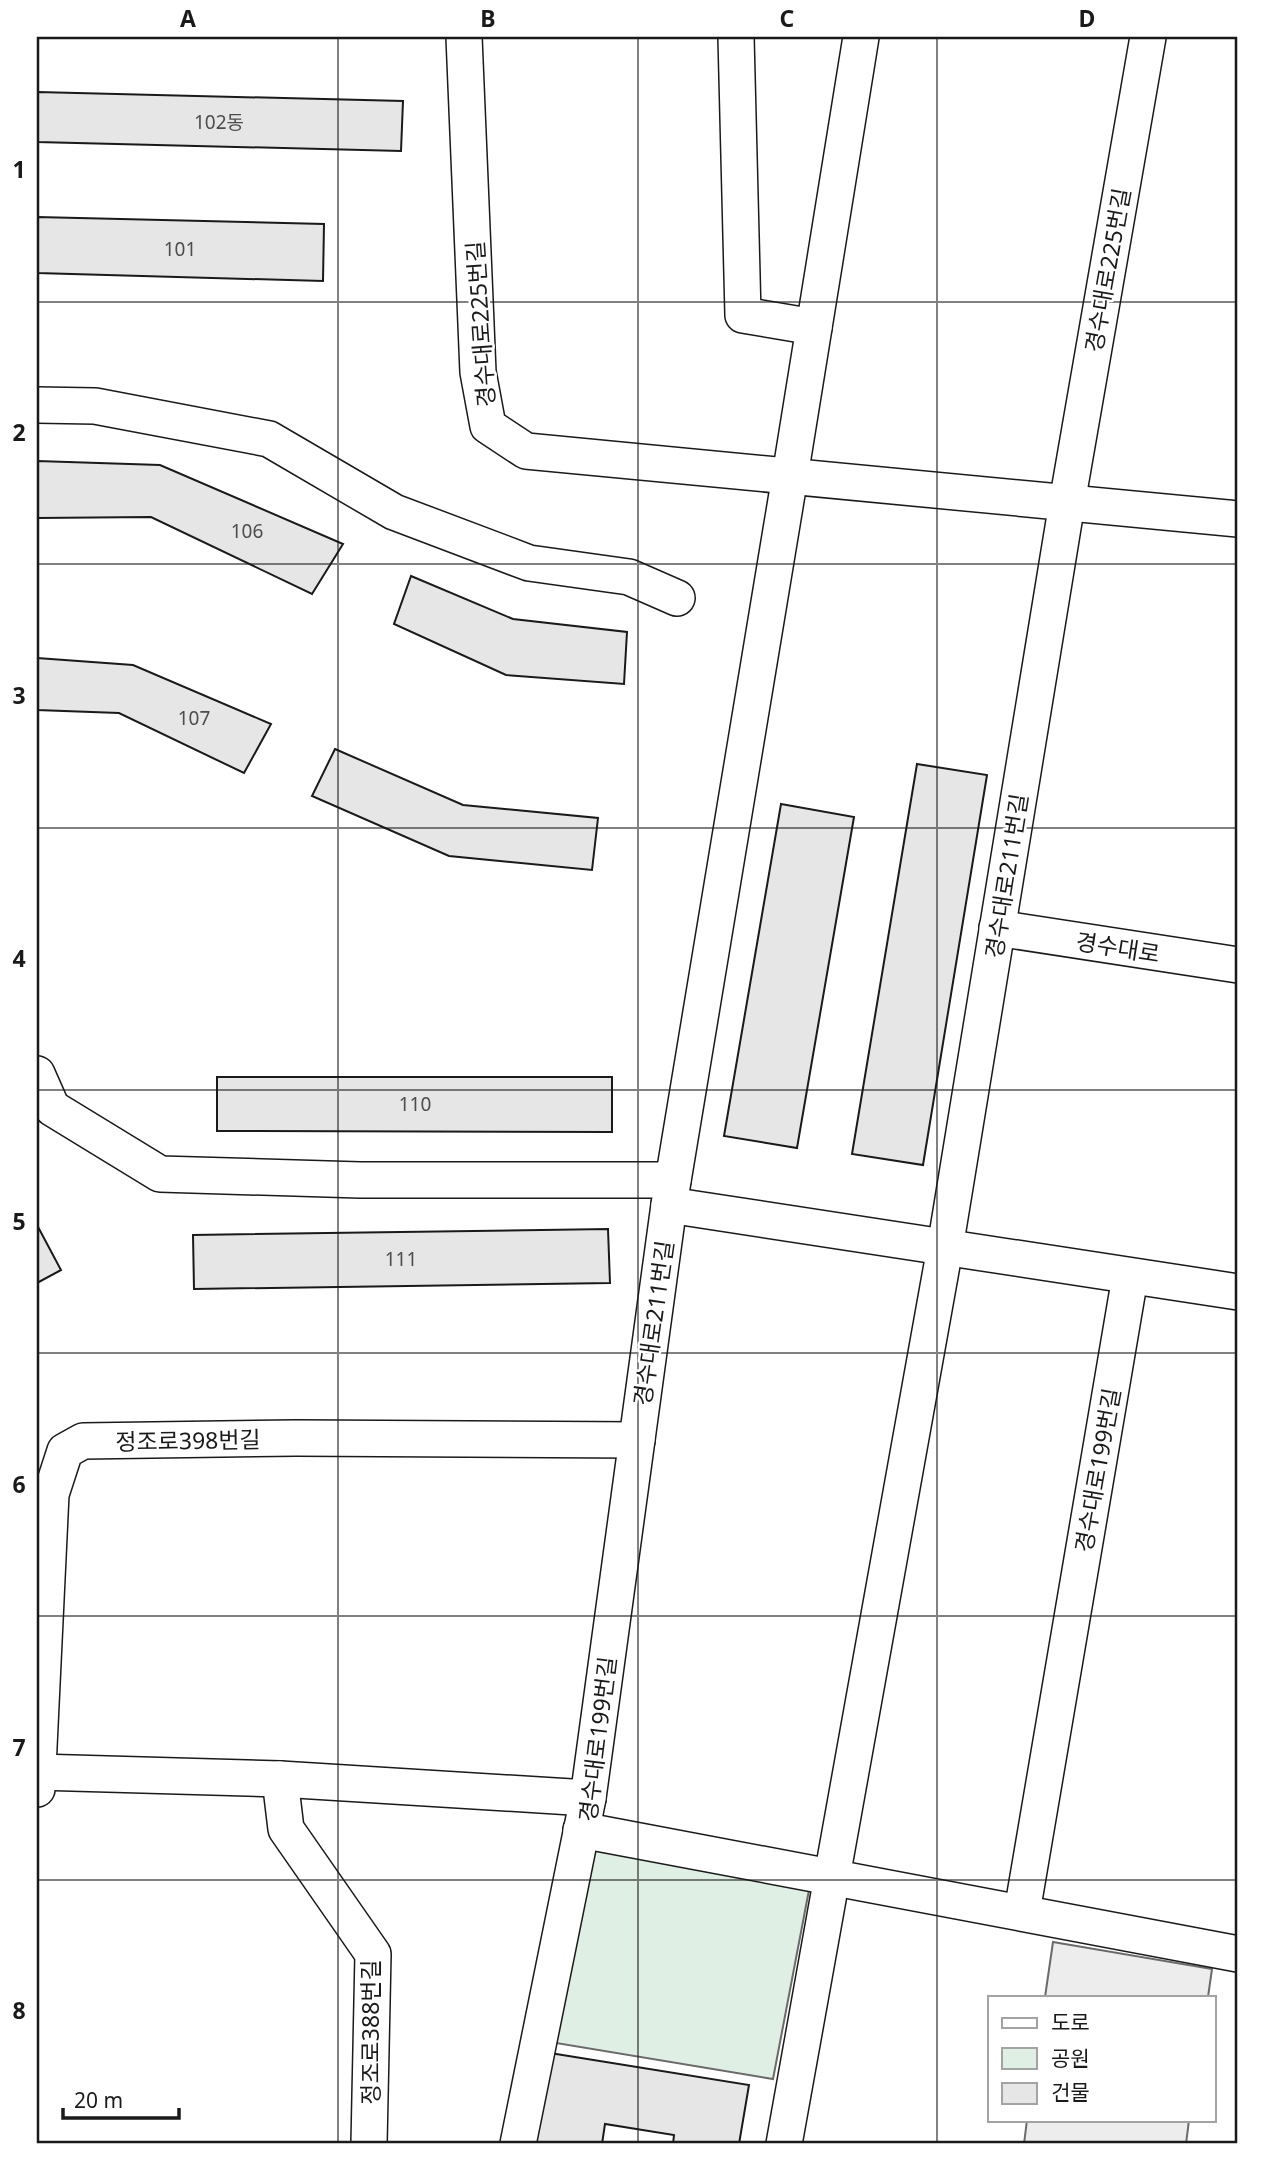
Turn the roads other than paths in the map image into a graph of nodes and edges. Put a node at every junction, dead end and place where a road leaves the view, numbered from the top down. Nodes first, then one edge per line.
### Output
1 (464, 37) edge
2 (736, 37) edge
3 (860, 37) edge
4 (1148, 37) edge
5 (814, 327) junction
6 (37, 405) edge
7 (790, 476) junction
8 (1067, 503) junction
9 (1238, 519) edge
10 (677, 598) dead end
11 (997, 928) junction
12 (1238, 965) edge
13 (37, 1074) edge
14 (671, 1193) junction
15 (945, 1248) junction
16 (1130, 1277) junction
17 (1238, 1292) edge
18 (637, 1440) junction
19 (37, 1772) edge
20 (280, 1779) junction
21 (37, 1789) edge
22 (585, 1814) junction
23 (832, 1877) junction
24 (1022, 1912) junction
25 (1238, 1954) edge
26 (369, 2144) edge
27 (518, 2144) edge
28 (784, 2144) edge

1 - 7 street, 경수대로225번길
2 - 5 street
3 - 5 street
4 - 8 street, 경수대로225번길
5 - 7 street
6 - 10 street
7 - 8 street, 경수대로225번길
7 - 14 street, 경수대로211번길
8 - 9 street, 경수대로225번길
8 - 11 street, 경수대로211번길
11 - 12 street, 경수대로
11 - 15 street, 경수대로211번길
13 - 14 street
14 - 15 street
14 - 18 street, 경수대로211번길
15 - 16 street
15 - 23 street
16 - 17 street
16 - 24 street, 경수대로199번길
18 - 19 street, 정조로398번길
18 - 22 street, 경수대로199번길
19 - 20 street
19 - 21 street
20 - 22 street
20 - 26 street, 정조로388번길
22 - 23 street, 경수대로199번길
22 - 27 street
23 - 24 street, 경수대로199번길
23 - 28 street
24 - 25 street, 경수대로199번길

